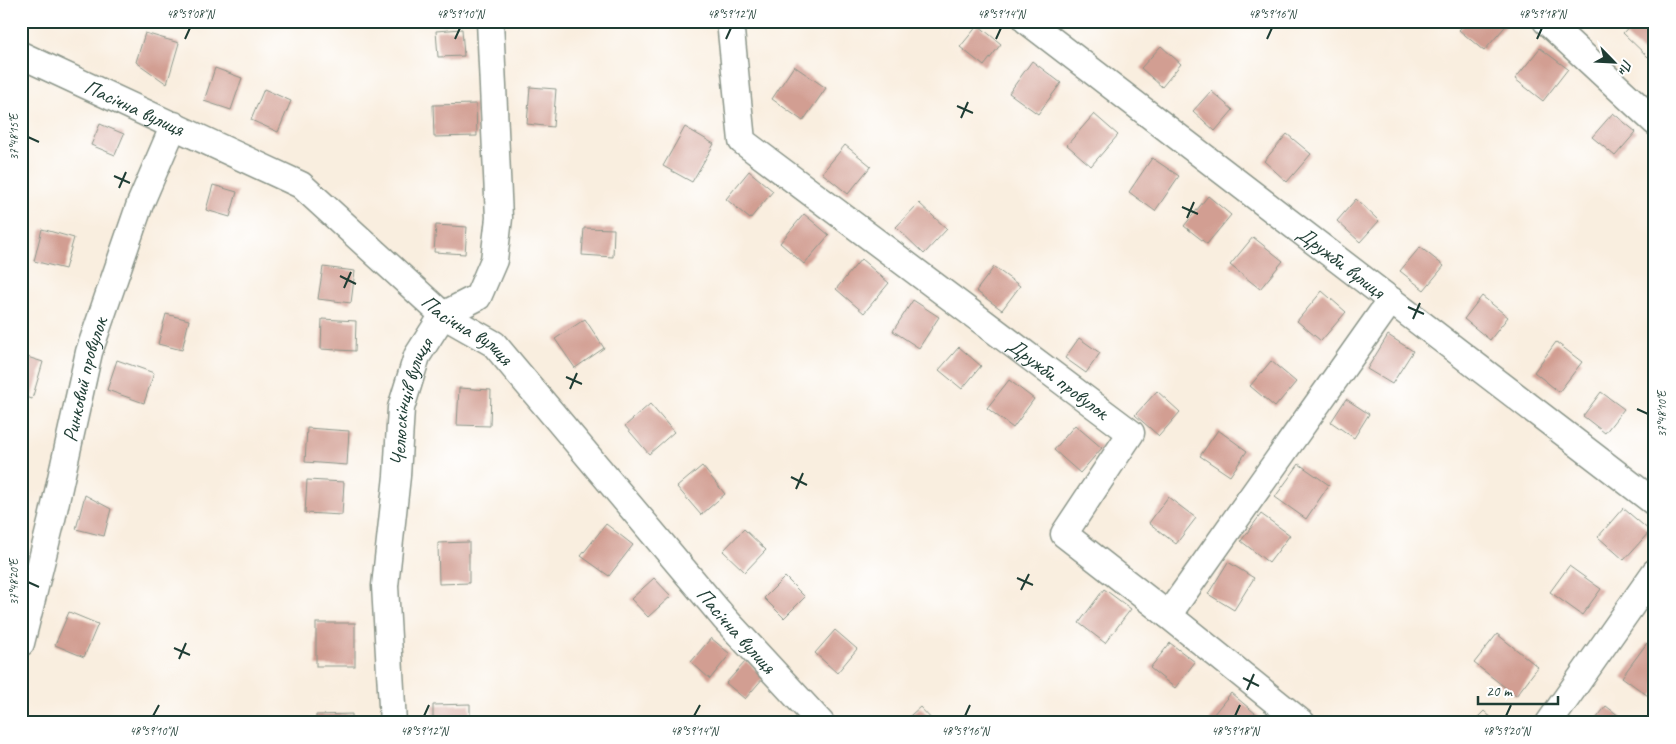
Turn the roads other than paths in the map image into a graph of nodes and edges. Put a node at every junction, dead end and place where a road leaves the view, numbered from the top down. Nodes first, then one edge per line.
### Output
1 (490, 21) edge
2 (730, 21) edge
3 (1027, 21) edge
4 (1546, 21) edge
5 (21, 55) edge
6 (1655, 122) edge
7 (174, 125) junction
8 (1391, 300) junction
9 (443, 315) junction
10 (1655, 503) edge
11 (1655, 572) edge
12 (1642, 607) edge
13 (1168, 615) junction
14 (21, 642) edge
15 (393, 723) edge
16 (821, 723) edge
17 (1302, 723) edge
18 (1549, 723) edge

1 - 9 street, Челюскінців вулиця
2 - 13 street, Дружби провулок
3 - 8 street, Дружби вулиця
4 - 6 street
5 - 7 street, Пасічна вулиця
7 - 9 street, Пасічна вулиця
7 - 14 street, Ринковий провулок
8 - 10 street, Дружби вулиця
8 - 13 street
9 - 15 street, Челюскінців вулиця
9 - 16 street, Пасічна вулиця
11 - 12 street
12 - 18 street
13 - 17 street, Дружби провулок

